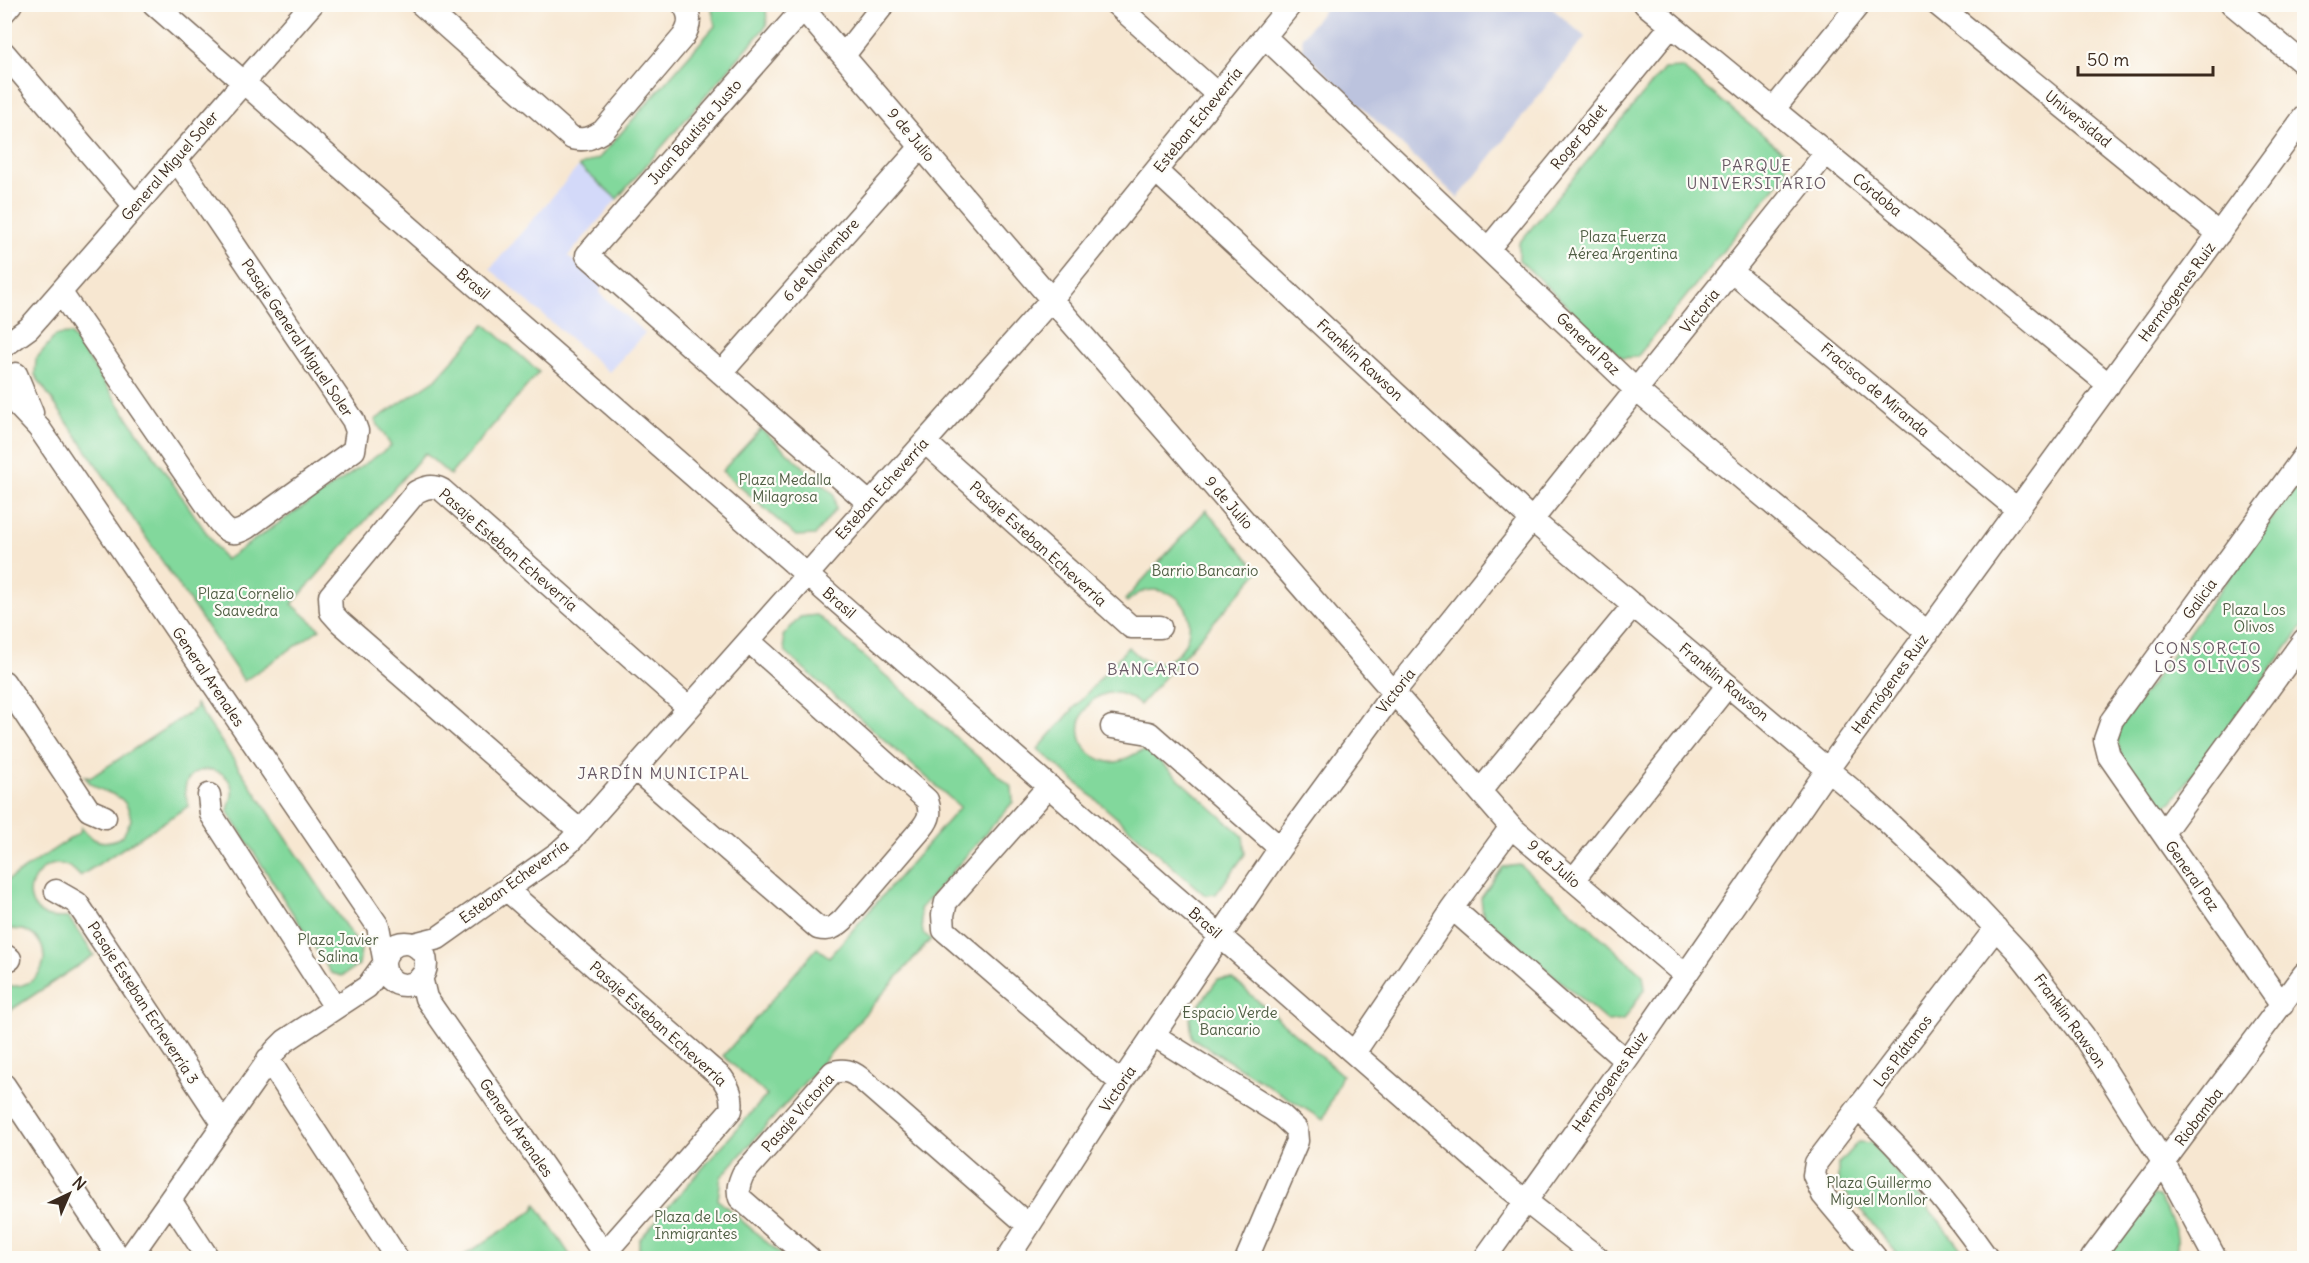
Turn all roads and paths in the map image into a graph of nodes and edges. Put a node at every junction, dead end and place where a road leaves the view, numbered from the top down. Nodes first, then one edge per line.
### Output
1 (11, 4) edge
2 (153, 4) edge
3 (312, 4) edge
4 (421, 4) edge
5 (884, 4) edge
6 (1116, 4) edge
7 (1291, 4) edge
8 (1645, 4) edge
9 (1859, 4) edge
10 (1937, 4) edge
11 (2232, 4) edge
12 (801, 7) edge
13 (686, 11) edge
14 (4, 12) edge
15 (1671, 26) junction
16 (1265, 37) junction
17 (4, 53) edge
18 (844, 55) junction
19 (2304, 63) edge
20 (243, 83) junction
21 (1218, 95) junction
22 (1773, 110) junction
23 (2304, 117) edge
24 (921, 147) junction
25 (1826, 153) junction
26 (176, 159) junction
27 (1156, 171) junction
28 (135, 206) junction
29 (2219, 234) junction
30 (1488, 249) junction
31 (1731, 271) junction
32 (61, 293) junction
33 (1051, 300) junction
34 (29, 328) junction
35 (4, 348) edge
36 (721, 373) junction
37 (10, 380) edge
38 (2109, 385) junction
39 (1636, 390) junction
40 (925, 442) junction
41 (2304, 456) edge
42 (870, 504) junction
43 (2018, 510) junction
44 (1532, 520) junction
45 (807, 575) junction
46 (1634, 605) junction
47 (1160, 627) dead end
48 (1928, 633) junction
49 (749, 640) junction
50 (2304, 640) edge
51 (4, 682) edge
52 (1728, 685) junction
53 (1394, 692) junction
54 (689, 708) junction
55 (1112, 727) dead end
56 (2106, 745) joint
57 (635, 769) junction
58 (1828, 769) junction
59 (1049, 786) junction
60 (1480, 791) junction
61 (209, 795) dead end
62 (105, 817) dead end
63 (1511, 826) junction
64 (580, 831) junction
65 (2163, 833) junction
66 (1280, 848) junction
67 (1573, 880) junction
68 (507, 890) junction
69 (56, 891) dead end
70 (1452, 908) junction
71 (1996, 927) junction
72 (1221, 936) junction
73 (406, 968) junction
74 (2304, 974) edge
75 (1685, 975) junction
76 (2282, 1005) junction
77 (335, 1007) junction
78 (1155, 1035) junction
79 (1354, 1053) junction
80 (268, 1059) junction
81 (1626, 1060) junction
82 (1121, 1083) junction
83 (4, 1085) edge
84 (1858, 1109) junction
85 (223, 1123) junction
86 (2164, 1163) junction
87 (170, 1200) junction
88 (1526, 1201) junction
89 (1028, 1225) junction
90 (2206, 1254) edge
91 (605, 1256) edge
92 (119, 1258) edge
93 (129, 1258) edge
94 (208, 1258) edge
95 (397, 1258) edge
96 (809, 1258) edge
97 (1008, 1258) edge
98 (1248, 1258) edge
99 (1485, 1258) edge
100 (1598, 1258) edge
101 (1876, 1258) edge
102 (1987, 1258) edge
103 (2092, 1258) edge

1 - 14 street
2 - 20 street, Brasil
3 - 20 street, General Miguel Soler
4 - 13 street
5 - 18 street
6 - 21 street
7 - 16 street, Esteban Echeverría
8 - 15 street, Córdoba
9 - 22 street
10 - 29 street, Universidad
11 - 19 street
12 - 18 street, 9 de Julio
12 - 36 street, Juan Bautista Justo
15 - 22 street, Córdoba
15 - 30 street, Roger Balet
16 - 21 street, Esteban Echeverría
16 - 30 street, General Paz
17 - 28 street
18 - 24 street, 9 de Julio
20 - 26 street, General Miguel Soler
20 - 45 street, Brasil
21 - 27 street, Esteban Echeverría
22 - 25 street, Córdoba
23 - 29 street, Hermógenes Ruiz
24 - 33 street, 9 de Julio
24 - 36 street, 6 de Noviembre
25 - 31 street, Victoria
25 - 38 street, Córdoba
26 - 28 street, General Miguel Soler
26 - 32 street, Pasaje General Miguel Soler
27 - 33 street, Esteban Echeverría
27 - 44 street, Franklin Rawson
28 - 32 street, General Miguel Soler
29 - 38 street, Hermógenes Ruiz
30 - 39 street, General Paz
31 - 39 street, Victoria
31 - 43 street, Fracisco de Miranda
32 - 34 street, General Miguel Soler
33 - 40 street, Esteban Echeverría
33 - 53 street, 9 de Julio
34 - 35 street, General Miguel Soler
34 - 37 street, General Miguel Soler
35 - 37 street, General Arenales
36 - 42 street
37 - 73 street, General Arenales
38 - 43 street, Hermógenes Ruiz
39 - 44 street, Victoria
39 - 48 street, General Paz
40 - 42 street, Esteban Echeverría
40 - 47 street, Pasaje Esteban Echeverría
41 - 56 street, Galicia
42 - 45 street, Esteban Echeverría
43 - 48 street, Hermógenes Ruiz
44 - 46 street, Franklin Rawson
44 - 53 street, Victoria
45 - 49 street, Esteban Echeverría
45 - 59 street, Brasil
46 - 52 street, Franklin Rawson
46 - 60 street
48 - 58 street, Hermógenes Ruiz
49 - 54 street, Esteban Echeverría
49 - 57 street
50 - 65 street
51 - 62 street
52 - 58 street, Franklin Rawson
52 - 67 street
53 - 60 street, 9 de Julio
53 - 66 street, Victoria
54 - 57 street, Esteban Echeverría
54 - 64 street, Pasaje Esteban Echeverría
55 - 66 street
56 - 65 street, General Paz
57 - 64 street, Esteban Echeverría
58 - 71 street, Franklin Rawson
58 - 75 street, Hermógenes Ruiz
59 - 72 street, Brasil
59 - 82 street
60 - 63 street, 9 de Julio
61 - 77 street
63 - 67 street, 9 de Julio
63 - 70 street
64 - 68 street, Esteban Echeverría
65 - 76 street, General Paz
66 - 72 street, Victoria
67 - 75 street, 9 de Julio
68 - 73 street, Esteban Echeverría
68 - 91 street, Pasaje Esteban Echeverría
69 - 85 street, Pasaje Esteban Echeverría 3
70 - 79 street
70 - 81 street
71 - 84 street, Los Plátanos
71 - 86 street, Franklin Rawson
72 - 78 street, Victoria
72 - 79 street, Brasil
73 - 77 street, Esteban Echeverría
73 - 91 street, General Arenales
74 - 76 street, Riobamba
75 - 81 street, Hermógenes Ruiz
76 - 86 street, Riobamba
77 - 80 street, Esteban Echeverría
78 - 82 street, Victoria
78 - 98 street
79 - 88 street, Brasil
80 - 85 street, Esteban Echeverría
80 - 95 street
81 - 88 street, Hermógenes Ruiz
82 - 89 street, Victoria
83 - 92 street
84 - 101 street, Los Plátanos
84 - 102 street
85 - 87 street, Esteban Echeverría
86 - 90 street, Franklin Rawson
86 - 103 street, Riobamba
87 - 93 street, Esteban Echeverría
87 - 94 street
88 - 99 street, Hermógenes Ruiz
88 - 100 street
89 - 96 street, Pasaje Victoria
89 - 97 street, Victoria

